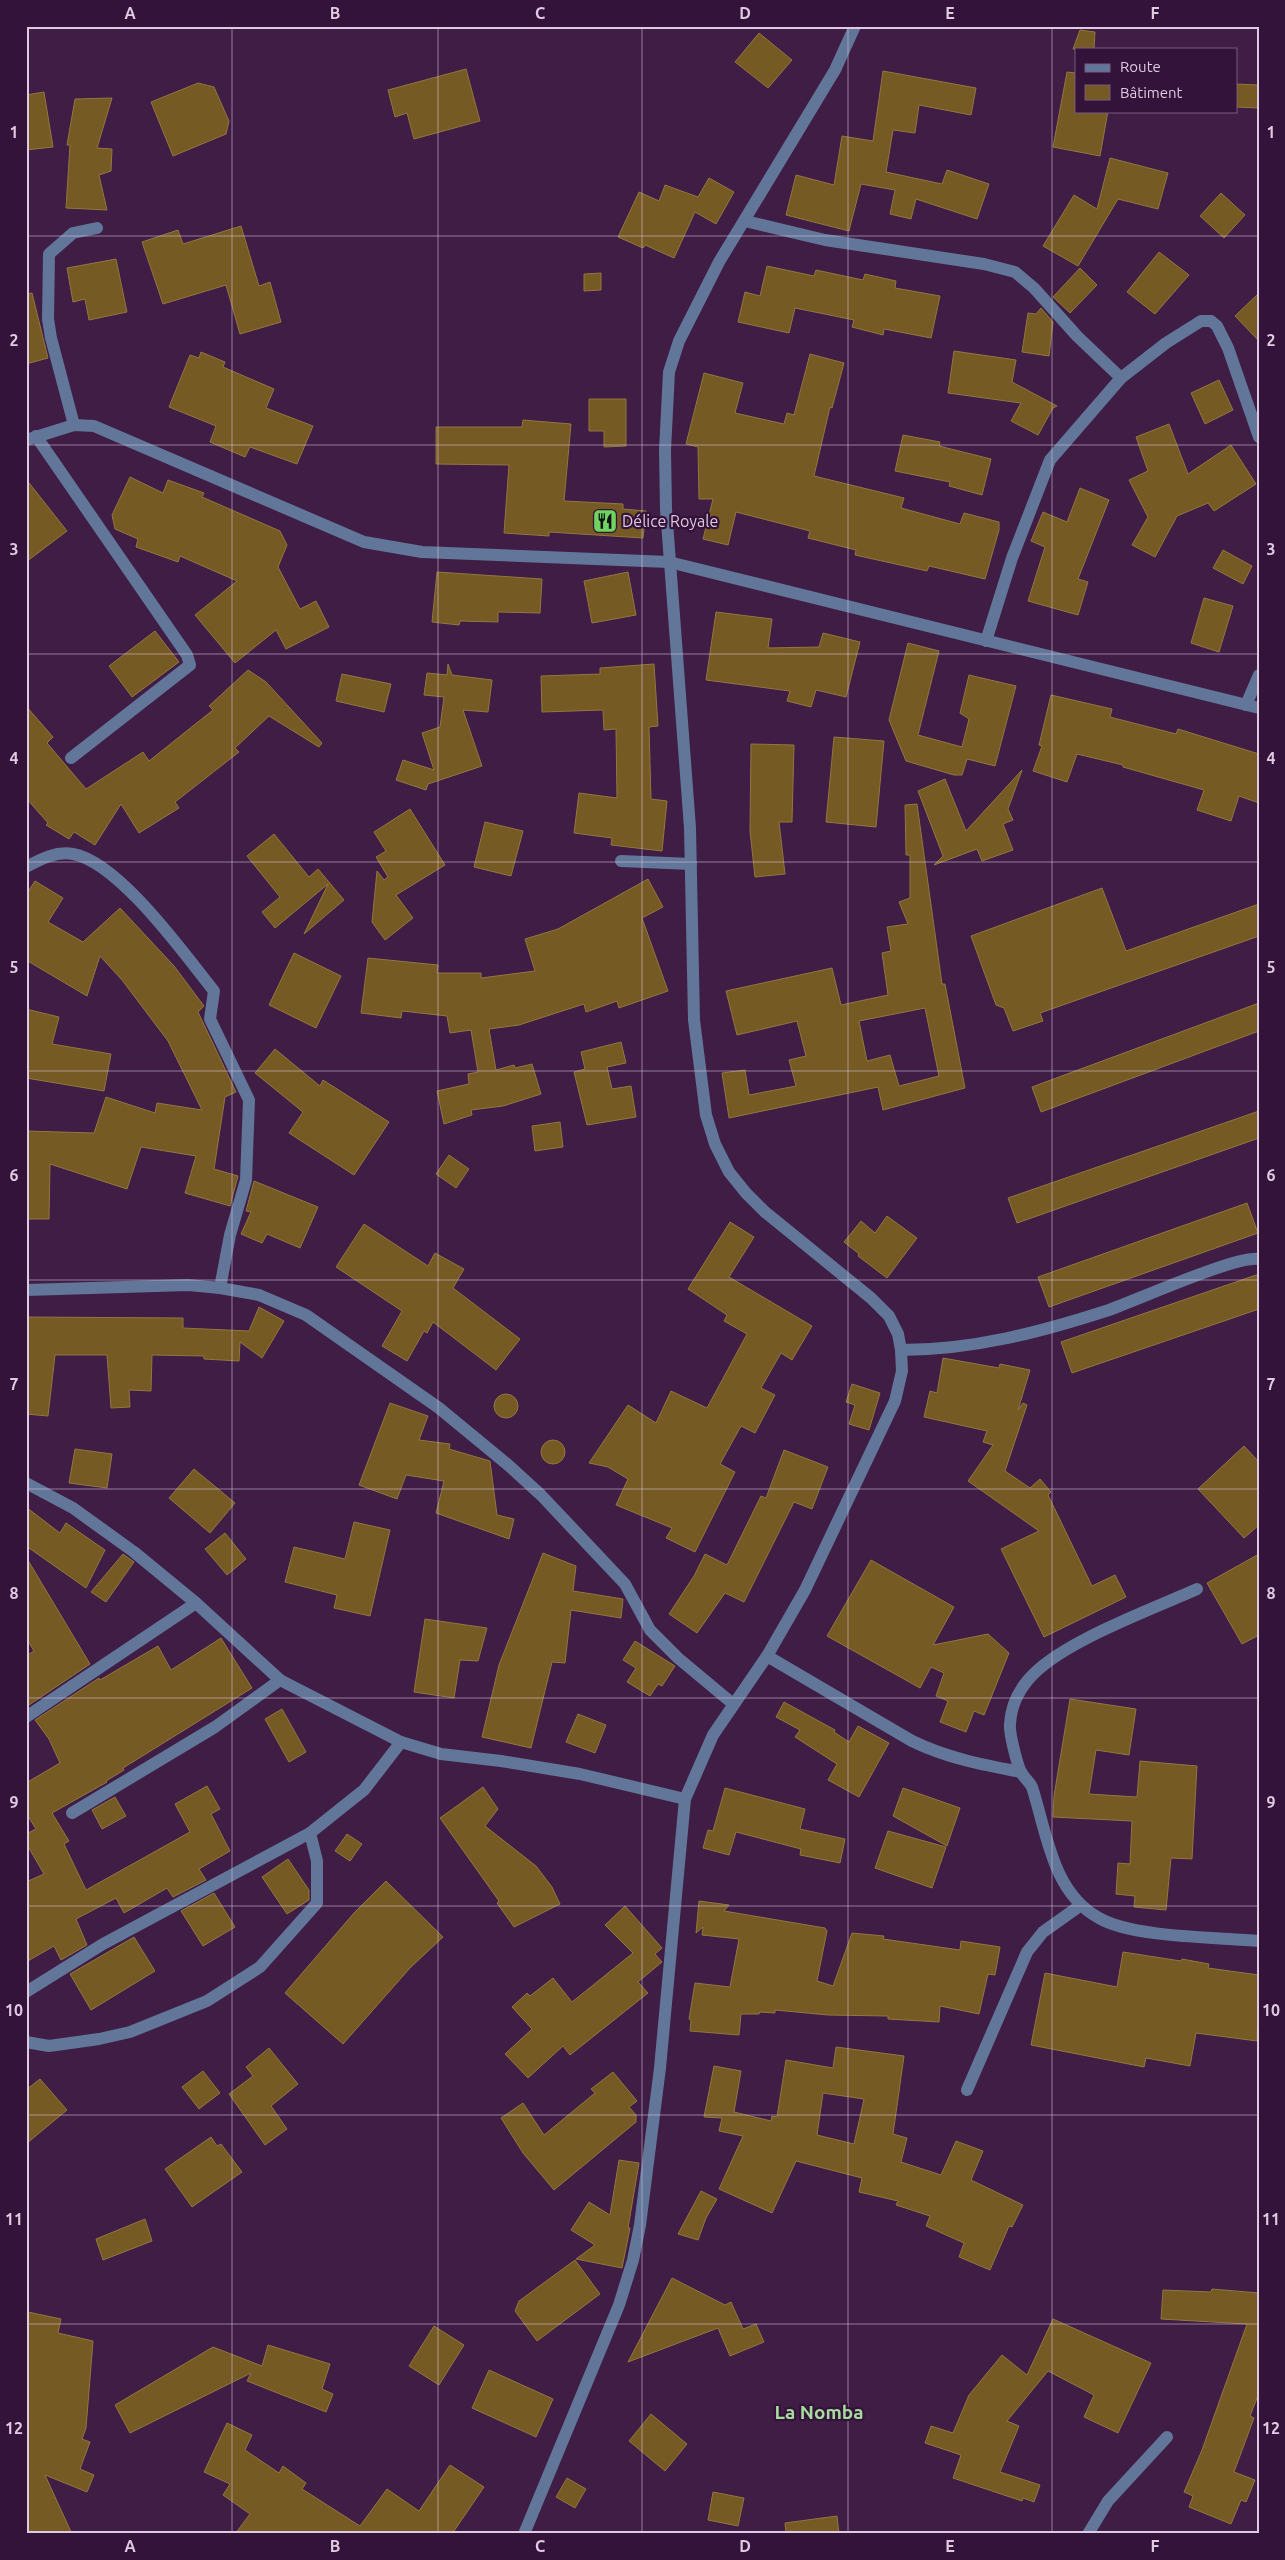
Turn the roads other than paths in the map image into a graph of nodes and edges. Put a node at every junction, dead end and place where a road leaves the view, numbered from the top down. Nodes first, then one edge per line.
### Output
1 (855, 26) edge
2 (745, 221) junction
3 (98, 228) dead end
4 (1121, 378) junction
5 (74, 425) junction
6 (1259, 437) edge
7 (31, 438) edge
8 (669, 562) junction
9 (986, 640) junction
10 (1259, 675) edge
11 (1252, 706) edge
12 (71, 758) dead end
13 (621, 861) dead end
14 (691, 864) junction
15 (26, 867) edge
16 (1259, 1258) edge
17 (220, 1288) junction
18 (26, 1290) edge
19 (901, 1350) junction
20 (26, 1483) edge
21 (1196, 1589) dead end
22 (196, 1603) junction
23 (767, 1656) junction
24 (280, 1680) junction
25 (732, 1704) junction
26 (26, 1717) edge
27 (402, 1742) junction
28 (1021, 1772) junction
29 (685, 1799) junction
30 (72, 1813) dead end
31 (310, 1833) junction
32 (1081, 1905) junction
33 (1258, 1939) edge
34 (26, 1992) edge
35 (26, 2042) edge
36 (967, 2090) dead end
37 (1167, 2437) dead end
38 (521, 2533) edge
39 (1088, 2534) edge

1 - 2 street
2 - 4 street
2 - 8 street
3 - 5 street
4 - 6 street
4 - 9 street
5 - 7 street
5 - 8 street
7 - 12 street
8 - 9 street
8 - 14 street
9 - 11 street
10 - 11 street
13 - 14 street
14 - 19 street
15 - 17 street
16 - 19 street
17 - 18 street
17 - 25 street
19 - 23 street
20 - 22 street
21 - 28 street
22 - 24 street
22 - 26 street
23 - 25 street
23 - 28 street
24 - 27 street
24 - 30 street
25 - 29 street
27 - 29 street
27 - 31 street
28 - 32 street
29 - 38 street
31 - 34 street
31 - 35 street
32 - 33 street
32 - 36 street
37 - 39 street

